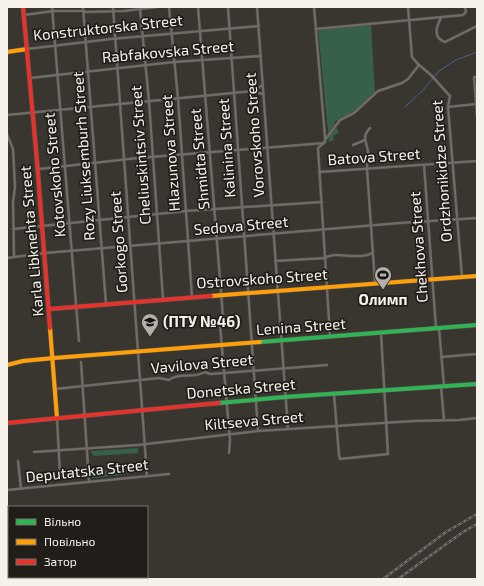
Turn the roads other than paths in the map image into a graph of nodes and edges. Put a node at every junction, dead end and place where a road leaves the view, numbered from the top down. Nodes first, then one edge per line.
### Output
1 (23, 7) edge
2 (52, 7) edge
3 (83, 7) edge
4 (113, 7) edge
5 (158, 7) edge
6 (169, 7) edge
7 (198, 7) edge
8 (228, 7) edge
9 (257, 7) edge
10 (314, 7) edge
11 (408, 7) edge
12 (465, 7) edge
13 (141, 8) edge
14 (53, 11) junction
15 (84, 11) junction
16 (113, 11) junction
17 (24, 15) junction
18 (441, 18) junction
19 (409, 21) junction
20 (259, 26) junction
21 (477, 26) edge
22 (229, 28) junction
23 (316, 28) junction
24 (200, 30) junction
25 (171, 34) junction
26 (144, 37) junction
27 (115, 39) junction
28 (86, 42) junction
29 (55, 45) junction
30 (27, 49) junction
31 (7, 52) edge
32 (261, 56) junction
33 (232, 58) junction
34 (203, 59) junction
35 (174, 62) junction
36 (145, 64) junction
37 (419, 65) junction
38 (117, 68) junction
39 (88, 71) junction
40 (58, 74) junction
41 (475, 77) edge
42 (30, 78) junction
43 (262, 84) junction
44 (253, 91) junction
45 (235, 93) junction
46 (263, 94) junction
47 (206, 96) junction
48 (178, 98) junction
49 (148, 101) junction
50 (120, 103) junction
51 (476, 104) edge
52 (91, 106) junction
53 (448, 107) junction
54 (61, 109) junction
55 (33, 112) junction
56 (7, 115) edge
57 (477, 116) edge
58 (370, 128) dead end
59 (7, 134) edge
60 (365, 140) junction
61 (325, 141) junction
62 (353, 145) dead end
63 (267, 147) junction
64 (238, 149) junction
65 (211, 152) junction
66 (182, 154) junction
67 (152, 157) junction
68 (124, 160) junction
69 (477, 161) edge
70 (95, 163) junction
71 (453, 163) junction
72 (424, 165) junction
73 (66, 166) junction
74 (367, 168) junction
75 (38, 169) junction
76 (319, 172) junction
77 (322, 202) junction
78 (272, 206) junction
79 (242, 207) junction
80 (215, 209) junction
81 (186, 211) junction
82 (157, 214) junction
83 (128, 217) junction
84 (477, 218) edge
85 (100, 220) junction
86 (457, 220) junction
87 (428, 222) junction
88 (70, 223) junction
89 (42, 226) junction
90 (372, 226) junction
91 (13, 229) junction
92 (324, 230) junction
93 (273, 234) junction
94 (244, 236) junction
95 (217, 239) junction
96 (188, 241) junction
97 (159, 244) junction
98 (130, 246) junction
99 (102, 248) junction
100 (374, 249) junction
101 (72, 251) junction
102 (45, 253) junction
103 (14, 257) junction
104 (7, 258) edge
105 (326, 258) junction
106 (275, 262) junction
107 (477, 276) edge
108 (462, 277) junction
109 (433, 279) junction
110 (375, 283) junction
111 (328, 286) junction
112 (278, 290) junction
113 (248, 292) junction
114 (221, 295) junction
115 (192, 297) junction
116 (163, 299) junction
117 (134, 301) junction
118 (106, 304) junction
119 (77, 306) junction
120 (50, 309) junction
121 (477, 325) edge
122 (437, 328) junction
123 (381, 332) junction
124 (330, 336) junction
125 (281, 340) junction
126 (79, 341) dead end
127 (252, 342) junction
128 (222, 345) junction
129 (137, 351) junction
130 (477, 354) edge
131 (442, 357) junction
132 (53, 358) junction
133 (81, 362) dead end
134 (7, 365) edge
135 (327, 365) dead end
136 (283, 368) junction
137 (254, 371) junction
138 (224, 373) junction
139 (139, 381) junction
140 (477, 384) edge
141 (82, 386) junction
142 (442, 386) junction
143 (55, 388) junction
144 (385, 390) junction
145 (334, 394) junction
146 (285, 397) junction
147 (256, 400) junction
148 (227, 402) junction
149 (142, 410) junction
150 (84, 415) junction
151 (56, 418) junction
152 (477, 418) edge
153 (444, 420) junction
154 (7, 423) edge
155 (386, 423) junction
156 (336, 426) junction
157 (288, 429) junction
158 (258, 431) junction
159 (229, 434) junction
160 (144, 444) junction
161 (86, 449) junction
162 (58, 450) junction
163 (34, 452) dead end
164 (229, 453) dead end
165 (18, 461) dead end
166 (60, 474) dead end
167 (169, 474) dead end
168 (147, 476) junction
169 (89, 482) junction
170 (21, 489) junction
171 (7, 490) edge

1 - 17 street, Karla Libknehta Street
2 - 14 street, Kotovskoho Street
3 - 15 street, Rozy Liuksemburh Street
4 - 16 street, Gorkogo Street
5 - 13 street
6 - 25 street, Hlazunova Street
7 - 24 street, Shmidta Street
8 - 22 street, Kalinina Street
9 - 20 street, Vorovskoho Street
10 - 23 street
11 - 19 street, Ordzhonikidze Street
12 - 18 street
13 - 16 street
13 - 26 street, Cheliuskintsiv Street
14 - 15 street
14 - 17 street
14 - 29 street, Kotovskoho Street
15 - 16 street
15 - 28 street, Rozy Liuksemburh Street
16 - 27 street, Gorkogo Street
17 - 30 street, Karla Libknehta Street
18 - 19 street
18 - 21 street
19 - 23 street
19 - 37 street, Ordzhonikidze Street
20 - 22 street, Konstruktorska Street
20 - 32 street, Vorovskoho Street
22 - 24 street, Konstruktorska Street
22 - 33 street, Kalinina Street
23 - 61 street
24 - 25 street, Konstruktorska Street
24 - 34 street, Shmidta Street
25 - 26 street, Konstruktorska Street
25 - 35 street, Hlazunova Street
26 - 27 street, Konstruktorska Street
26 - 36 street, Cheliuskintsiv Street
27 - 28 street, Konstruktorska Street
27 - 38 street, Gorkogo Street
28 - 29 street, Konstruktorska Street
28 - 39 street, Rozy Liuksemburh Street
29 - 30 street, Konstruktorska Street
29 - 40 street, Kotovskoho Street
30 - 31 street, Konstruktorska Street
30 - 42 street, Karla Libknehta Street
32 - 33 street, Rabfakovska Street
32 - 43 street, Vorovskoho Street
33 - 34 street, Rabfakovska Street
33 - 45 street, Kalinina Street
34 - 35 street, Rabfakovska Street
34 - 47 street, Shmidta Street
35 - 36 street, Rabfakovska Street
35 - 48 street, Hlazunova Street
36 - 38 street, Rabfakovska Street
36 - 49 street, Cheliuskintsiv Street
37 - 53 street, Ordzhonikidze Street
37 - 61 street
38 - 39 street, Rabfakovska Street
38 - 50 street, Gorkogo Street
39 - 40 street, Rabfakovska Street
39 - 52 street, Rozy Liuksemburh Street
40 - 42 street, Rabfakovska Street
40 - 54 street, Kotovskoho Street
41 - 51 street
42 - 55 street, Karla Libknehta Street
43 - 44 street
43 - 46 street, Vorovskoho Street
44 - 45 street
44 - 46 street
45 - 47 street
45 - 64 street, Kalinina Street
46 - 63 street, Vorovskoho Street
47 - 48 street
47 - 65 street, Shmidta Street
48 - 49 street
48 - 66 street, Hlazunova Street
49 - 50 street
49 - 67 street, Cheliuskintsiv Street
50 - 52 street
50 - 68 street, Gorkogo Street
51 - 53 street
51 - 57 street
52 - 54 street
52 - 70 street, Rozy Liuksemburh Street
53 - 71 street, Ordzhonikidze Street
54 - 55 street
54 - 73 street, Kotovskoho Street
55 - 56 street
55 - 75 street, Karla Libknehta Street
58 - 60 street
59 - 91 street
60 - 62 street
60 - 74 street
61 - 63 street, Batova Street
61 - 76 street
63 - 64 street, Batova Street
63 - 78 street, Vorovskoho Street
64 - 65 street, Batova Street
64 - 79 street, Kalinina Street
65 - 66 street, Batova Street
65 - 80 street, Shmidta Street
66 - 67 street, Batova Street
66 - 81 street, Hlazunova Street
67 - 68 street, Batova Street
67 - 82 street, Cheliuskintsiv Street
68 - 70 street, Batova Street
68 - 83 street, Gorkogo Street
69 - 71 street, Batova Street
70 - 73 street, Batova Street
70 - 85 street, Rozy Liuksemburh Street
71 - 72 street, Batova Street
71 - 86 street, Ordzhonikidze Street
72 - 74 street, Batova Street
72 - 87 street, Chekhova Street
73 - 75 street, Batova Street
73 - 88 street, Kotovskoho Street
74 - 76 street, Batova Street
74 - 90 street
75 - 89 street, Karla Libknehta Street
76 - 77 street
77 - 78 street
77 - 92 street
78 - 79 street
78 - 93 street, Vorovskoho Street
79 - 80 street
79 - 94 street, Kalinina Street
80 - 81 street
80 - 95 street, Shmidta Street
81 - 82 street
81 - 96 street, Hlazunova Street
82 - 83 street
82 - 97 street, Cheliuskintsiv Street
83 - 85 street
83 - 98 street, Gorkogo Street
84 - 86 street, Sedova Street
85 - 88 street
85 - 99 street, Rozy Liuksemburh Street
86 - 87 street, Sedova Street
86 - 108 street, Ordzhonikidze Street
87 - 90 street, Sedova Street
87 - 109 street, Chekhova Street
88 - 89 street
88 - 101 street, Kotovskoho Street
89 - 91 street
89 - 102 street, Karla Libknehta Street
90 - 92 street, Sedova Street
90 - 100 street
91 - 103 street
92 - 93 street, Sedova Street
92 - 105 street
93 - 94 street, Sedova Street
93 - 106 street, Vorovskoho Street
94 - 95 street, Sedova Street
94 - 113 street, Kalinina Street
95 - 96 street, Sedova Street
95 - 114 street, Shmidta Street
96 - 97 street, Sedova Street
96 - 115 street, Hlazunova Street
97 - 98 street, Sedova Street
97 - 116 street, Cheliuskintsiv Street
98 - 99 street, Sedova Street
98 - 117 street, Gorkogo Street
99 - 101 street, Sedova Street
99 - 118 street, Rozy Liuksemburh Street
100 - 105 street
100 - 110 street
101 - 102 street, Sedova Street
101 - 119 street, Kotovskoho Street
102 - 103 street, Sedova Street
102 - 120 street, Karla Libknehta Street
103 - 104 street, Sedova Street
105 - 106 street
105 - 111 street
106 - 112 street, Vorovskoho Street
107 - 108 street, Ostrovskoho Street
108 - 109 street, Ostrovskoho Street
109 - 110 street, Ostrovskoho Street
109 - 122 street, Chekhova Street
110 - 111 street, Ostrovskoho Street
111 - 112 street, Ostrovskoho Street
111 - 124 street
112 - 113 street, Ostrovskoho Street
112 - 125 street, Vorovskoho Street
113 - 114 street, Ostrovskoho Street
113 - 127 street, Kalinina Street
114 - 115 street, Ostrovskoho Street
114 - 128 street, Shmidta Street
115 - 116 street, Ostrovskoho Street
116 - 117 street, Ostrovskoho Street
117 - 118 street, Ostrovskoho Street
117 - 129 street, Gorkogo Street
118 - 119 street, Ostrovskoho Street
119 - 120 street, Ostrovskoho Street
119 - 126 street, Kotovskoho Street
120 - 132 street, Karla Libknehta Street
121 - 122 street, Lenina Street
122 - 123 street, Lenina Street
122 - 131 street, Chekhova Street
123 - 124 street, Lenina Street
123 - 144 street
124 - 125 street, Lenina Street
125 - 127 street, Lenina Street
125 - 136 street, Vorovskoho Street
127 - 128 street, Lenina Street
127 - 137 street, Kalinina Street
128 - 129 street, Lenina Street
128 - 138 street, Shmidta Street
129 - 132 street, Lenina Street
129 - 139 street, Gorkogo Street
130 - 131 street
131 - 142 street, Chekhova Street
132 - 134 street, Lenina Street
132 - 143 street, Karla Libknehta Street
133 - 141 street
135 - 136 street, Vavilova Street
136 - 137 street, Vavilova Street
136 - 146 street, Vorovskoho Street
137 - 138 street, Vavilova Street
137 - 147 street, Kalinina Street
138 - 139 street, Vavilova Street
138 - 148 street, Shmidta Street
139 - 141 street, Vavilova Street
139 - 149 street, Gorkogo Street
140 - 142 street, Donetska Street
141 - 143 street, Vavilova Street
141 - 150 street
142 - 144 street, Donetska Street
142 - 153 street, Chekhova Street
143 - 151 street, Karla Libknehta Street
144 - 145 street, Donetska Street
144 - 155 street
145 - 146 street, Donetska Street
145 - 156 street
146 - 147 street, Donetska Street
146 - 157 street, Vorovskoho Street
147 - 148 street, Donetska Street
147 - 158 street, Kalinina Street
148 - 149 street, Donetska Street
148 - 159 street, Shmidta Street
149 - 150 street, Donetska Street
149 - 160 street, Gorkogo Street
150 - 151 street, Donetska Street
150 - 161 street
151 - 154 street, Donetska Street
151 - 162 street, Karla Libknehta Street
152 - 153 street, Kiltseva Street
153 - 155 street, Kiltseva Street
155 - 156 street, Kiltseva Street
155 - 156 street
156 - 157 street, Kiltseva Street
157 - 158 street, Kiltseva Street
158 - 159 street, Kiltseva Street
159 - 160 street, Kiltseva Street
159 - 164 street, Shmidta Street
160 - 161 street, Kiltseva Street
160 - 168 street, Gorkogo Street
161 - 162 street, Kiltseva Street
161 - 169 street
162 - 163 street, Kiltseva Street
162 - 166 street, Karla Libknehta Street
165 - 170 street
167 - 168 street, Deputatska Street
168 - 169 street, Deputatska Street
169 - 170 street, Deputatska Street
170 - 171 street, Deputatska Street

